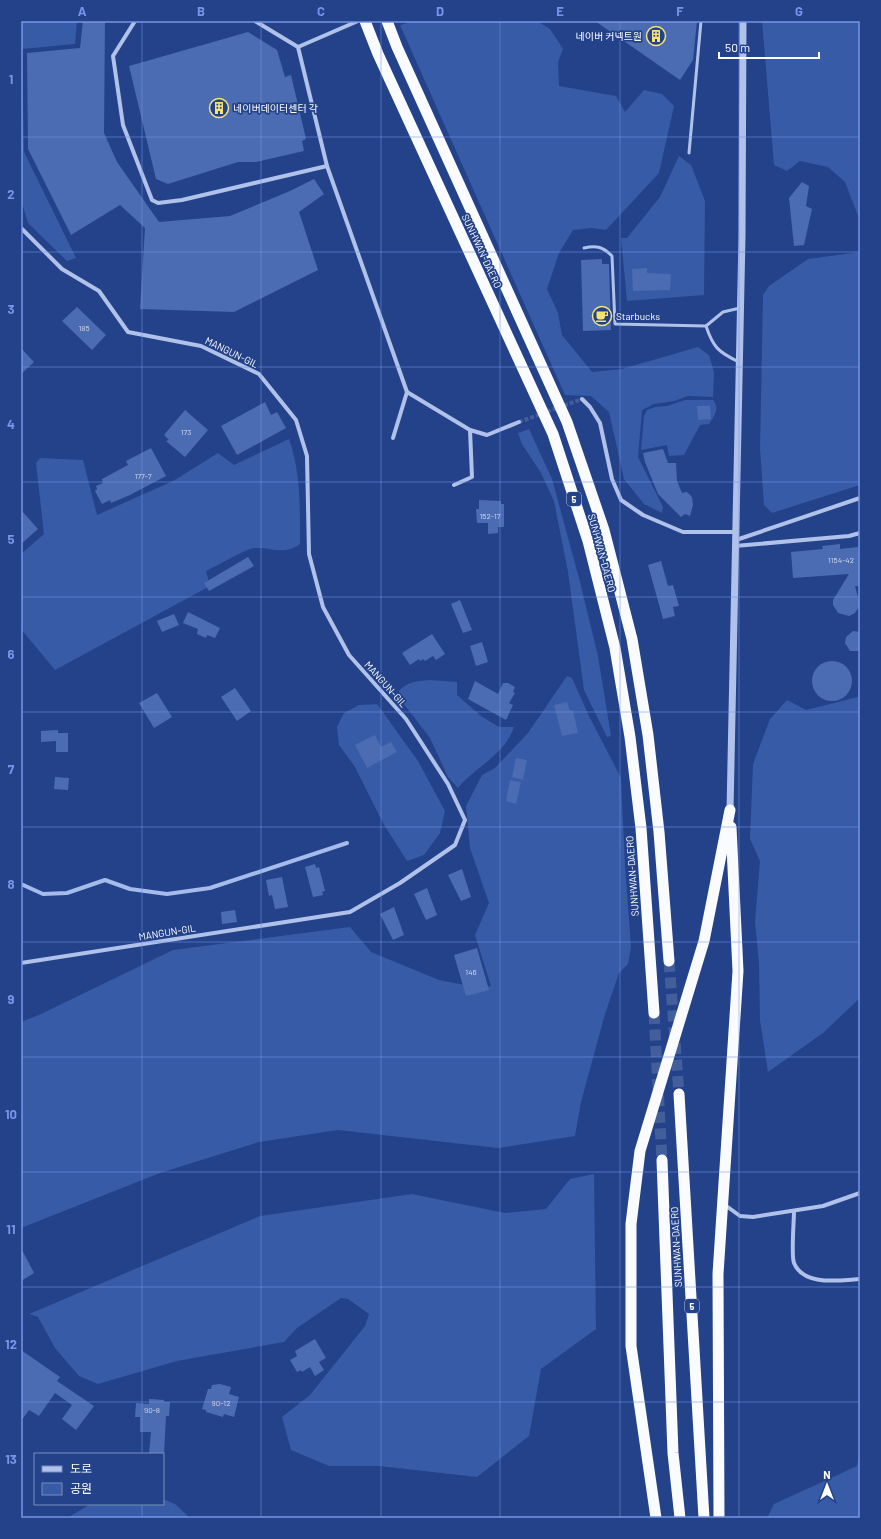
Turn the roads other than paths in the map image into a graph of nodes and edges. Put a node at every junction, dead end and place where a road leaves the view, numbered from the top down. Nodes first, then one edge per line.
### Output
1 (135, 21) edge
2 (255, 21) edge
3 (358, 21) edge
4 (365, 21) edge
5 (387, 21) edge
6 (701, 21) edge
7 (743, 21) edge
8 (298, 47) junction
9 (689, 153) dead end
10 (327, 166) junction
11 (21, 228) edge
12 (584, 248) dead end
13 (740, 308) junction
14 (706, 326) junction
15 (739, 363) junction
16 (407, 392) junction
17 (582, 399) dead end
18 (519, 422) tunnel mouth
19 (470, 430) junction
20 (392, 438) dead end
21 (454, 486) dead end
22 (860, 498) edge
23 (736, 532) junction
24 (860, 533) edge
25 (735, 543) junction
26 (730, 810) junction
27 (669, 961) tunnel mouth
28 (21, 963) edge
29 (654, 1013) tunnel mouth
30 (679, 1094) tunnel mouth
31 (662, 1160) tunnel mouth
32 (860, 1193) edge
33 (723, 1204) junction
34 (794, 1211) junction
35 (860, 1279) edge
36 (656, 1518) edge
37 (680, 1518) edge
38 (704, 1518) edge
39 (719, 1518) edge

1 - 10 street
2 - 8 street
3 - 8 street
4 - 29 highway, SUNHWAN-DAERO / 5
5 - 27 highway, SUNHWAN-DAERO / 5
6 - 9 lane
7 - 13 street
8 - 10 street
10 - 16 street
11 - 28 street, MANGUN-GIL
12 - 14 lane
13 - 14 lane
13 - 15 street
14 - 15 lane
15 - 23 street
16 - 19 street
16 - 20 street
17 - 23 street
18 - 19 street
19 - 21 street
22 - 25 street
23 - 25 street
24 - 25 street
25 - 26 street
26 - 33 highway
26 - 36 highway
30 - 38 highway, SUNHWAN-DAERO / 5
31 - 37 highway, SUNHWAN-DAERO
32 - 34 street
33 - 34 street
33 - 39 highway
34 - 35 street

